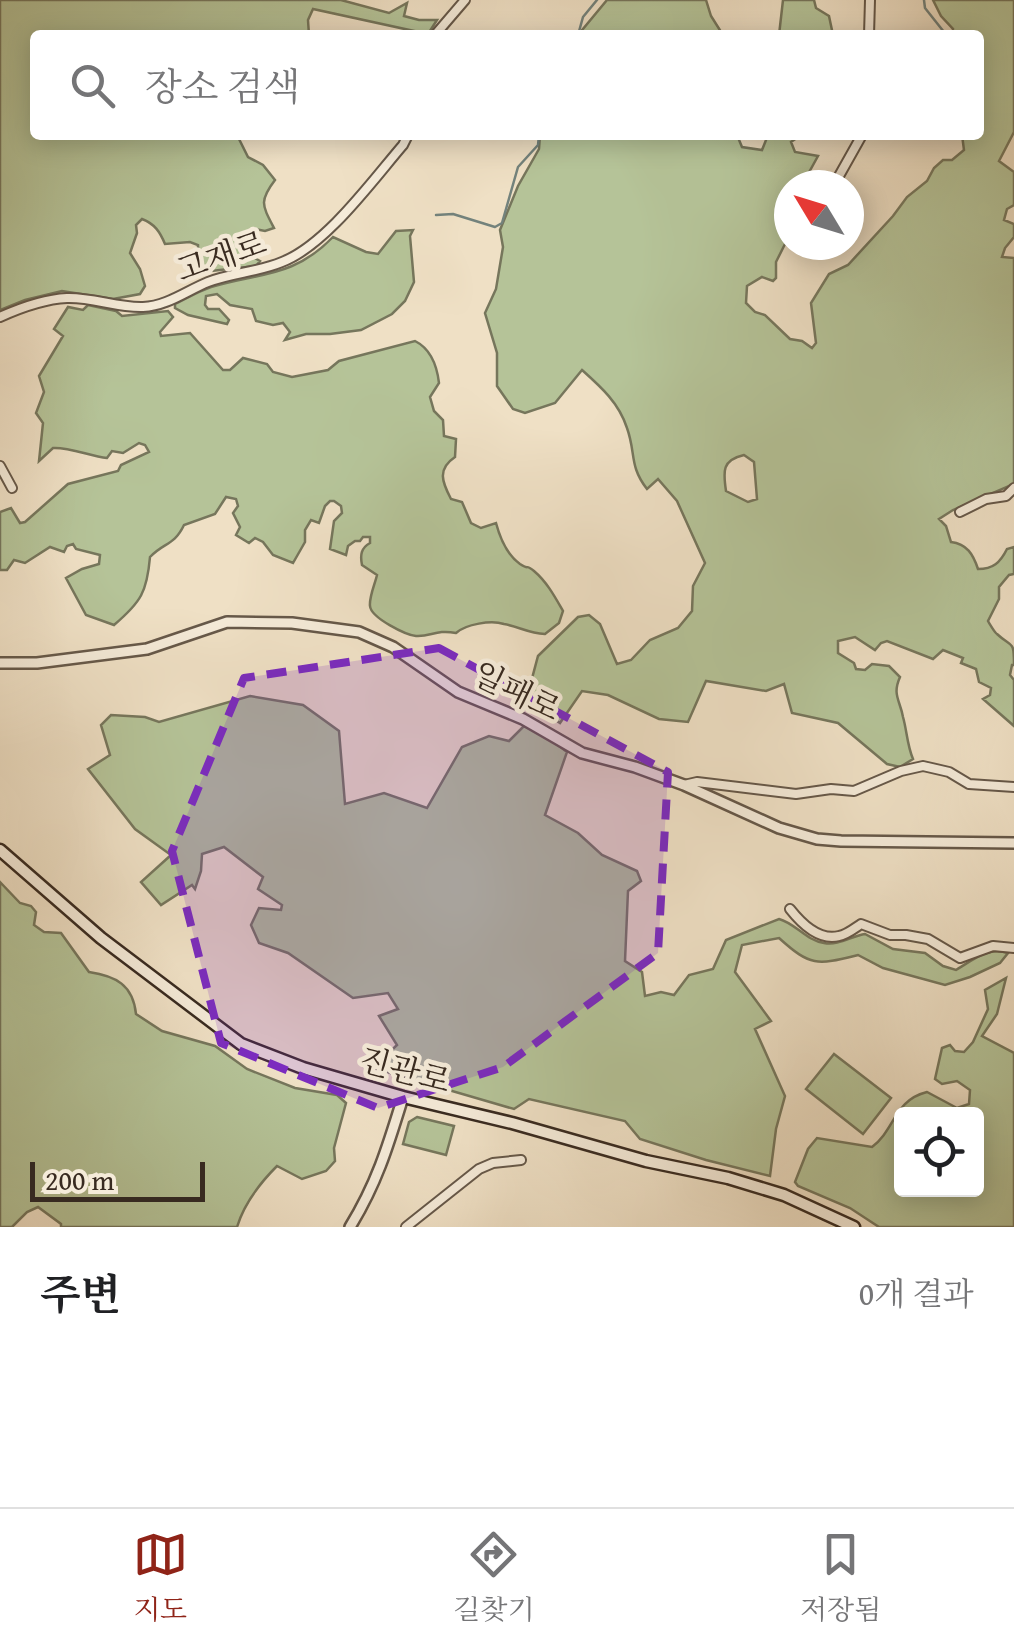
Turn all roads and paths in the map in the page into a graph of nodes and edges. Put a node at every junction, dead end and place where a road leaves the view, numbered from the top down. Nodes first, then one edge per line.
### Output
1 (465, 0) edge
2 (870, 0) edge
3 (440, 30) edge
4 (869, 30) edge
5 (406, 140) edge
6 (859, 140) edge
7 (843, 170) edge
8 (0, 317) edge
9 (0, 466) edge
10 (12, 488) dead end
11 (1014, 488) edge
12 (960, 512) dead end
13 (0, 663) edge
14 (684, 785) junction
15 (1014, 787) edge
16 (1014, 843) edge
17 (0, 850) edge
18 (790, 909) dead end
19 (1014, 948) edge
20 (403, 1097) junction
21 (521, 1160) dead end
22 (350, 1227) edge
23 (406, 1227) edge
24 (854, 1227) edge

1 - 3 street
2 - 4 street
5 - 8 street, 고재로
6 - 7 street
9 - 10 street
11 - 12 street
13 - 14 street, 일패로
14 - 15 street
14 - 16 street, 일패로
17 - 20 main road, 진관로
18 - 19 street
20 - 22 street
20 - 24 main road, 진관로
21 - 23 street

